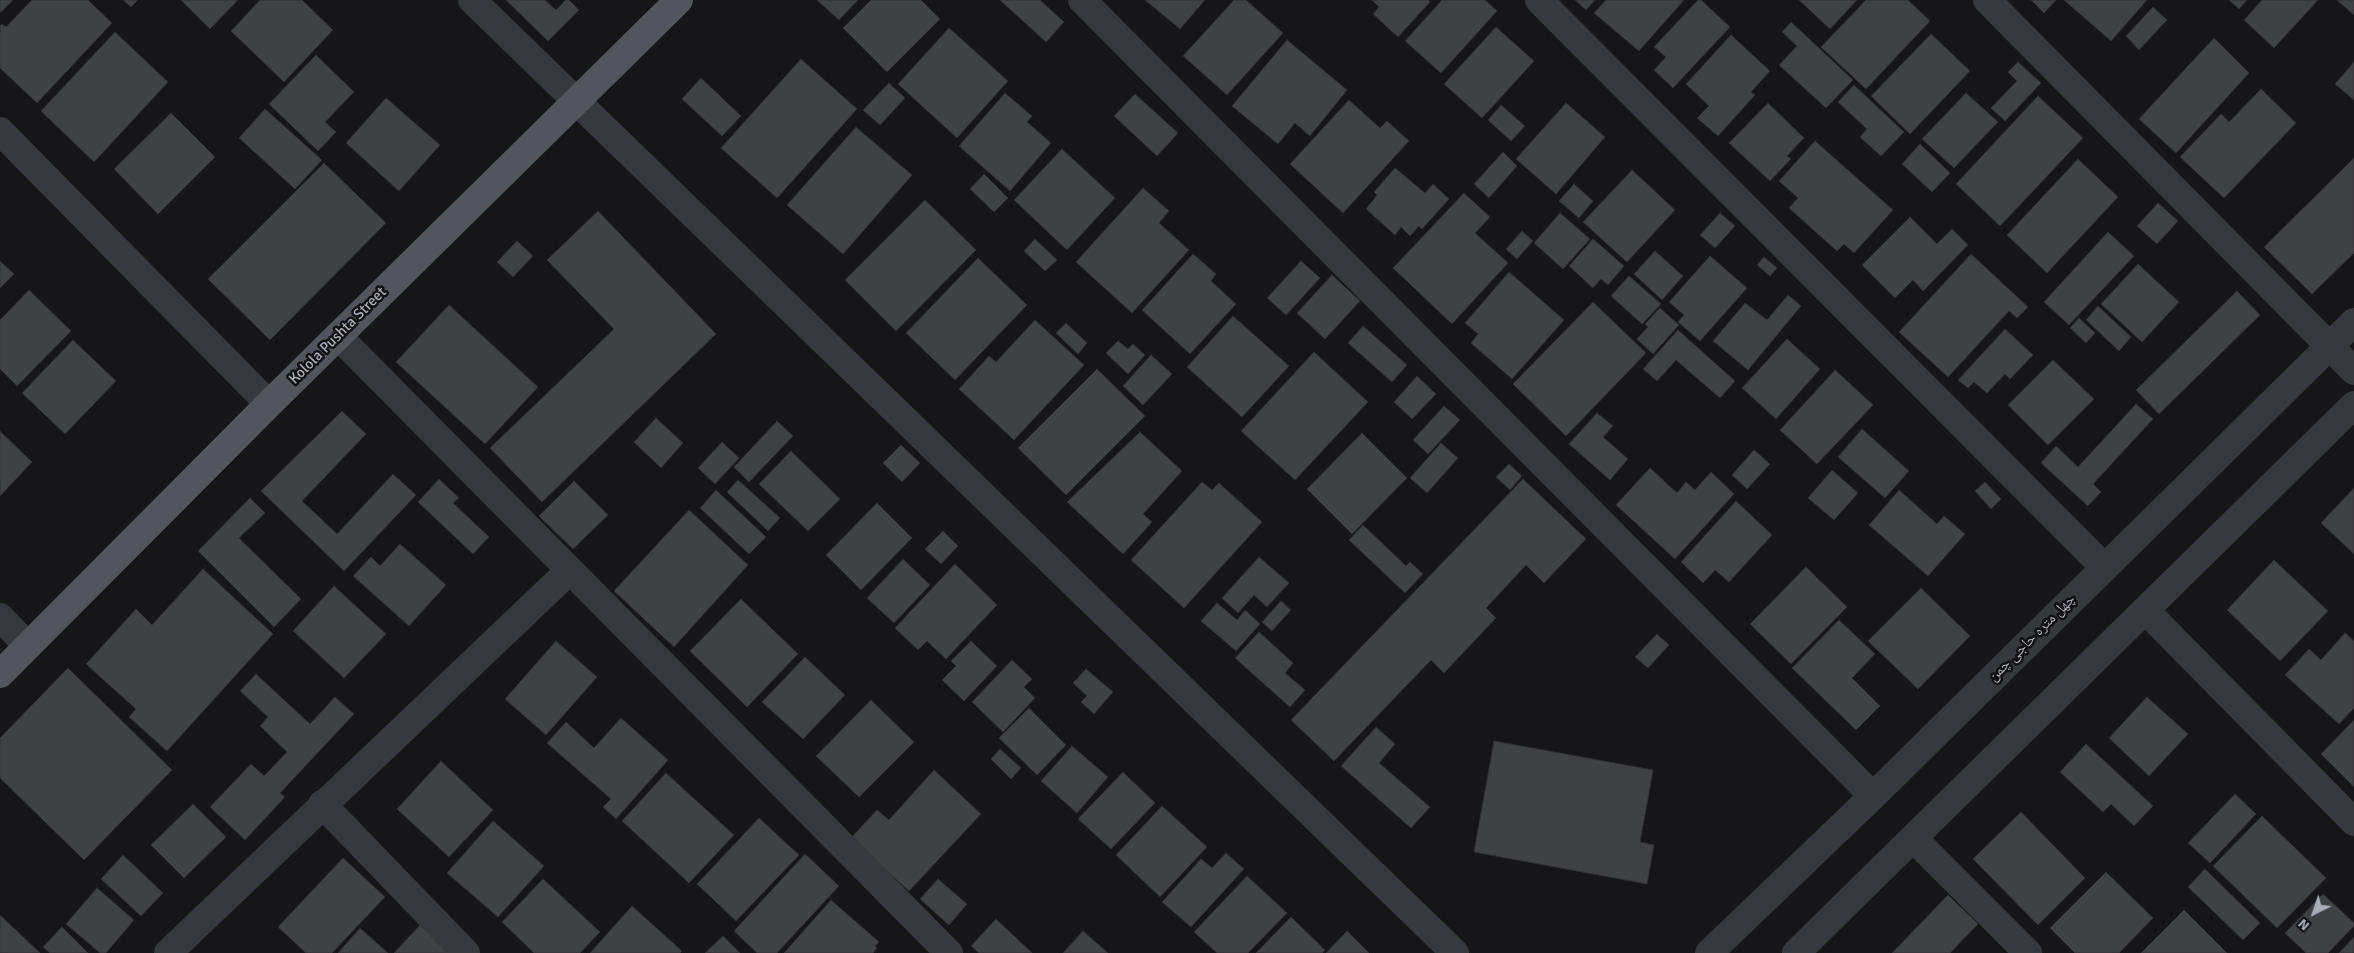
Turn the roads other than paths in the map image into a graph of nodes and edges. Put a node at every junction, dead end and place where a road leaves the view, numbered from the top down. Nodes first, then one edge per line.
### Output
1 (472, 0) edge
2 (679, 0) edge
3 (1082, 0) edge
4 (1539, 0) edge
5 (1987, 0) edge
6 (576, 101) junction
7 (0, 131) edge
8 (2354, 322) edge
9 (338, 336) junction
10 (2330, 346) junction
11 (2354, 371) edge
12 (269, 404) junction
13 (2354, 405) edge
14 (2104, 567) junction
15 (569, 571) junction
16 (2145, 610) junction
17 (0, 618) edge
18 (28, 646) junction
19 (0, 674) edge
20 (1873, 796) junction
21 (322, 804) junction
22 (2354, 822) edge
23 (1913, 838) junction
24 (168, 953) edge
25 (466, 953) edge
26 (950, 953) edge
27 (1455, 953) edge
28 (1709, 953) edge
29 (1796, 953) edge
30 (2028, 953) edge

1 - 6 street
2 - 6 main road, Kolola Pushta Street
3 - 20 street
4 - 14 street
5 - 10 street
6 - 9 main road, Kolola Pushta Street
6 - 27 street
7 - 12 street
8 - 10 street, چهل متره حاجی چمن
9 - 12 main road, Kolola Pushta Street
9 - 15 street
10 - 11 street
10 - 14 street, چهل متره حاجی چمن
12 - 18 main road, Kolola Pushta Street
13 - 16 street
14 - 20 street, چهل متره حاجی چمن
15 - 21 street
15 - 26 street
16 - 22 street
16 - 23 street
17 - 18 street
18 - 19 main road, Kolola Pushta Street
20 - 28 street, چهل متره حاجی چمن
21 - 24 street
21 - 25 street
23 - 29 street
23 - 30 street

